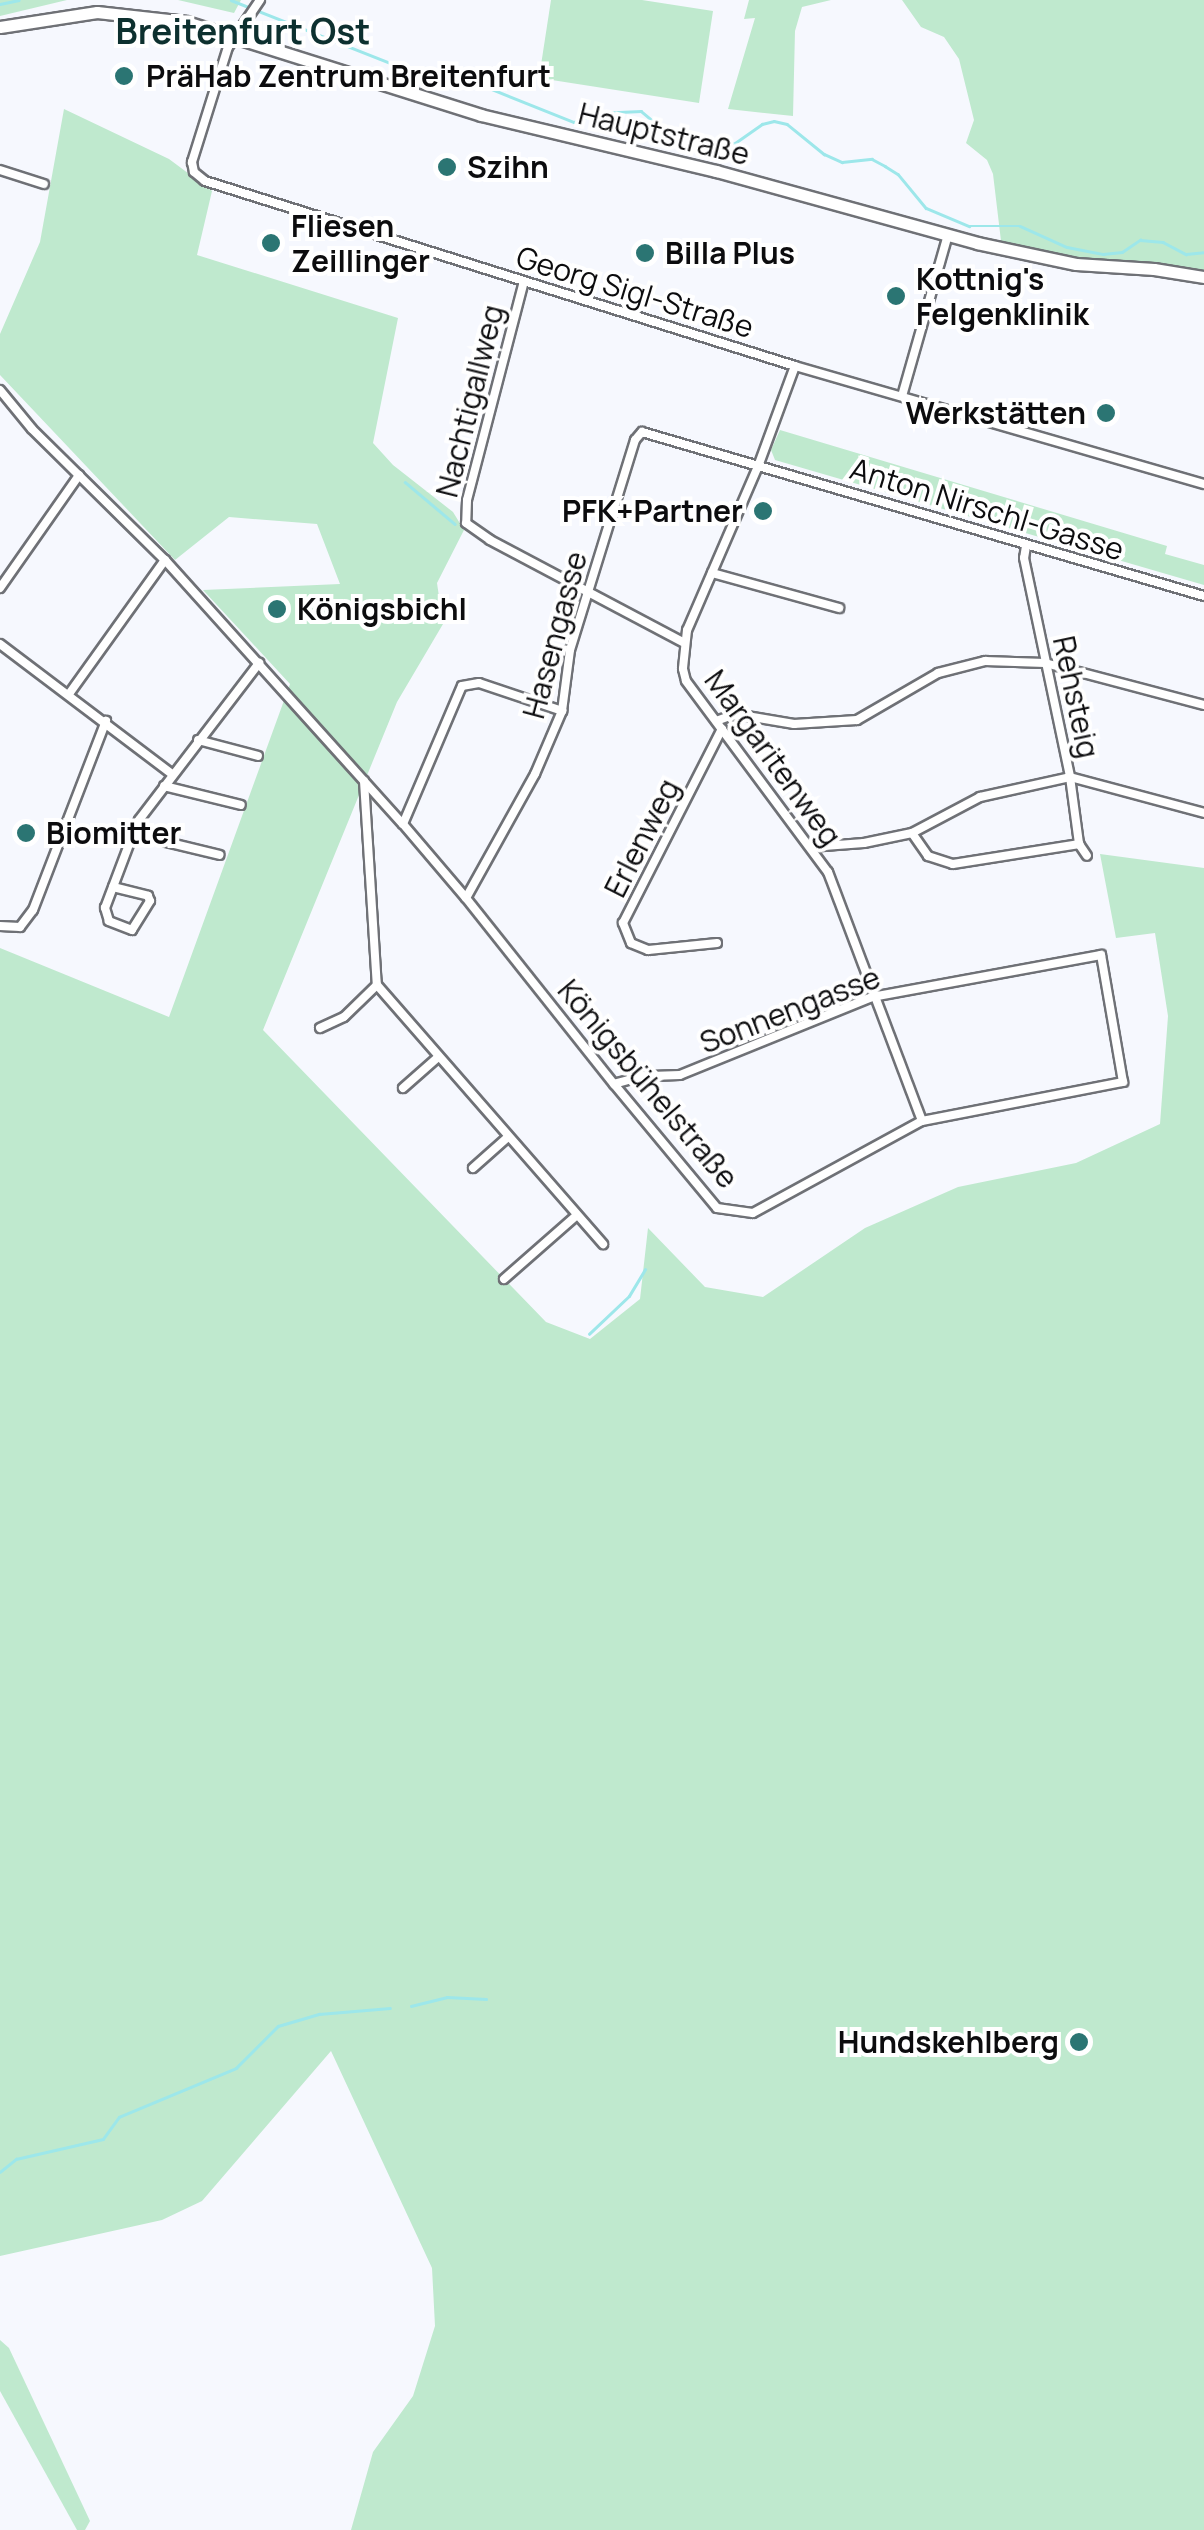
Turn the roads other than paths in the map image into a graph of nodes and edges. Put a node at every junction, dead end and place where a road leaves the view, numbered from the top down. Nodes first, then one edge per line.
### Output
1 (258, 2) edge
2 (0, 27) edge
3 (234, 36) junction
4 (0, 170) edge
5 (44, 184) dead end
6 (948, 235) junction
7 (1204, 277) edge
8 (524, 281) junction
9 (795, 366) junction
10 (0, 390) edge
11 (902, 396) junction
12 (759, 464) junction
13 (79, 475) junction
14 (1204, 484) edge
15 (1026, 546) junction
16 (165, 560) junction
17 (712, 573) junction
18 (0, 588) edge
19 (588, 590) junction
20 (1204, 596) edge
21 (840, 608) dead end
22 (682, 642) junction
23 (0, 644) edge
24 (1045, 663) junction
25 (259, 664) junction
26 (70, 694) junction
27 (1204, 705) edge
28 (562, 711) junction
29 (106, 721) junction
30 (719, 725) junction
31 (198, 740) junction
32 (258, 756) dead end
33 (172, 774) junction
34 (1070, 777) junction
35 (364, 782) junction
36 (164, 786) junction
37 (241, 805) dead end
38 (1204, 813) edge
39 (403, 824) junction
40 (912, 833) junction
41 (133, 834) junction
42 (1079, 844) junction
43 (810, 847) junction
44 (220, 855) dead end
45 (1087, 856) dead end
46 (113, 887) junction
47 (466, 898) junction
48 (0, 926) edge
49 (717, 943) dead end
50 (376, 985) junction
51 (872, 997) junction
52 (320, 1028) dead end
53 (437, 1058) junction
54 (1123, 1082) joint
55 (614, 1084) junction
56 (403, 1088) dead end
57 (922, 1121) junction
58 (508, 1137) junction
59 (473, 1168) dead end
60 (578, 1216) junction
61 (603, 1244) dead end
62 (504, 1279) dead end

1 - 3 street, Georg Sigl-Straße
2 - 3 main road, Hauptstraße
3 - 6 main road, Hauptstraße
3 - 8 street, Georg Sigl-Straße
4 - 5 street
6 - 7 main road, Hauptstraße
6 - 11 street
8 - 9 street, Georg Sigl-Straße
8 - 19 street, Nachtigallweg
9 - 11 street, Georg Sigl-Straße
9 - 12 street, Margaritenweg
10 - 13 street, Königsbühelstraße
11 - 14 street, Georg Sigl-Straße
12 - 15 street, Anton Nirschl-Gasse
12 - 17 street, Margaritenweg
12 - 19 street, Hasengasse
13 - 16 street, Königsbühelstraße
13 - 18 street
15 - 20 street, Anton Nirschl-Gasse
15 - 24 street, Rehsteig
16 - 25 street, Königsbühelstraße
16 - 26 street
17 - 21 street
17 - 22 street, Margaritenweg
19 - 22 street, Nachtigallweg
19 - 28 street, Hasengasse
22 - 30 street, Margaritenweg
23 - 26 street
24 - 27 street
24 - 30 street
24 - 34 street, Rehsteig
25 - 31 street
25 - 35 street, Königsbühelstraße
26 - 29 street
28 - 39 street
28 - 47 street, Hasengasse
29 - 33 street
29 - 48 street
30 - 43 street, Margaritenweg
30 - 49 street, Erlenweg
31 - 32 street
31 - 33 street
33 - 36 street
34 - 38 street
34 - 40 street
34 - 42 street, Rehsteig
35 - 39 street, Königsbühelstraße
35 - 50 street
36 - 37 street
36 - 41 street
39 - 47 street, Königsbühelstraße
40 - 42 street
40 - 43 street
41 - 44 street
41 - 46 street
42 - 45 street, Rehsteig
43 - 51 street, Margaritenweg
46 - 46 street
47 - 55 street, Königsbühelstraße
50 - 52 street
50 - 53 street
51 - 54 street, Sonnengasse
51 - 55 street, Sonnengasse
51 - 57 street, Margaritenweg
53 - 56 street
53 - 58 street
54 - 57 street, Königsbühelstraße
55 - 57 street, Königsbühelstraße
58 - 59 street
58 - 60 street
60 - 61 street
60 - 62 street

